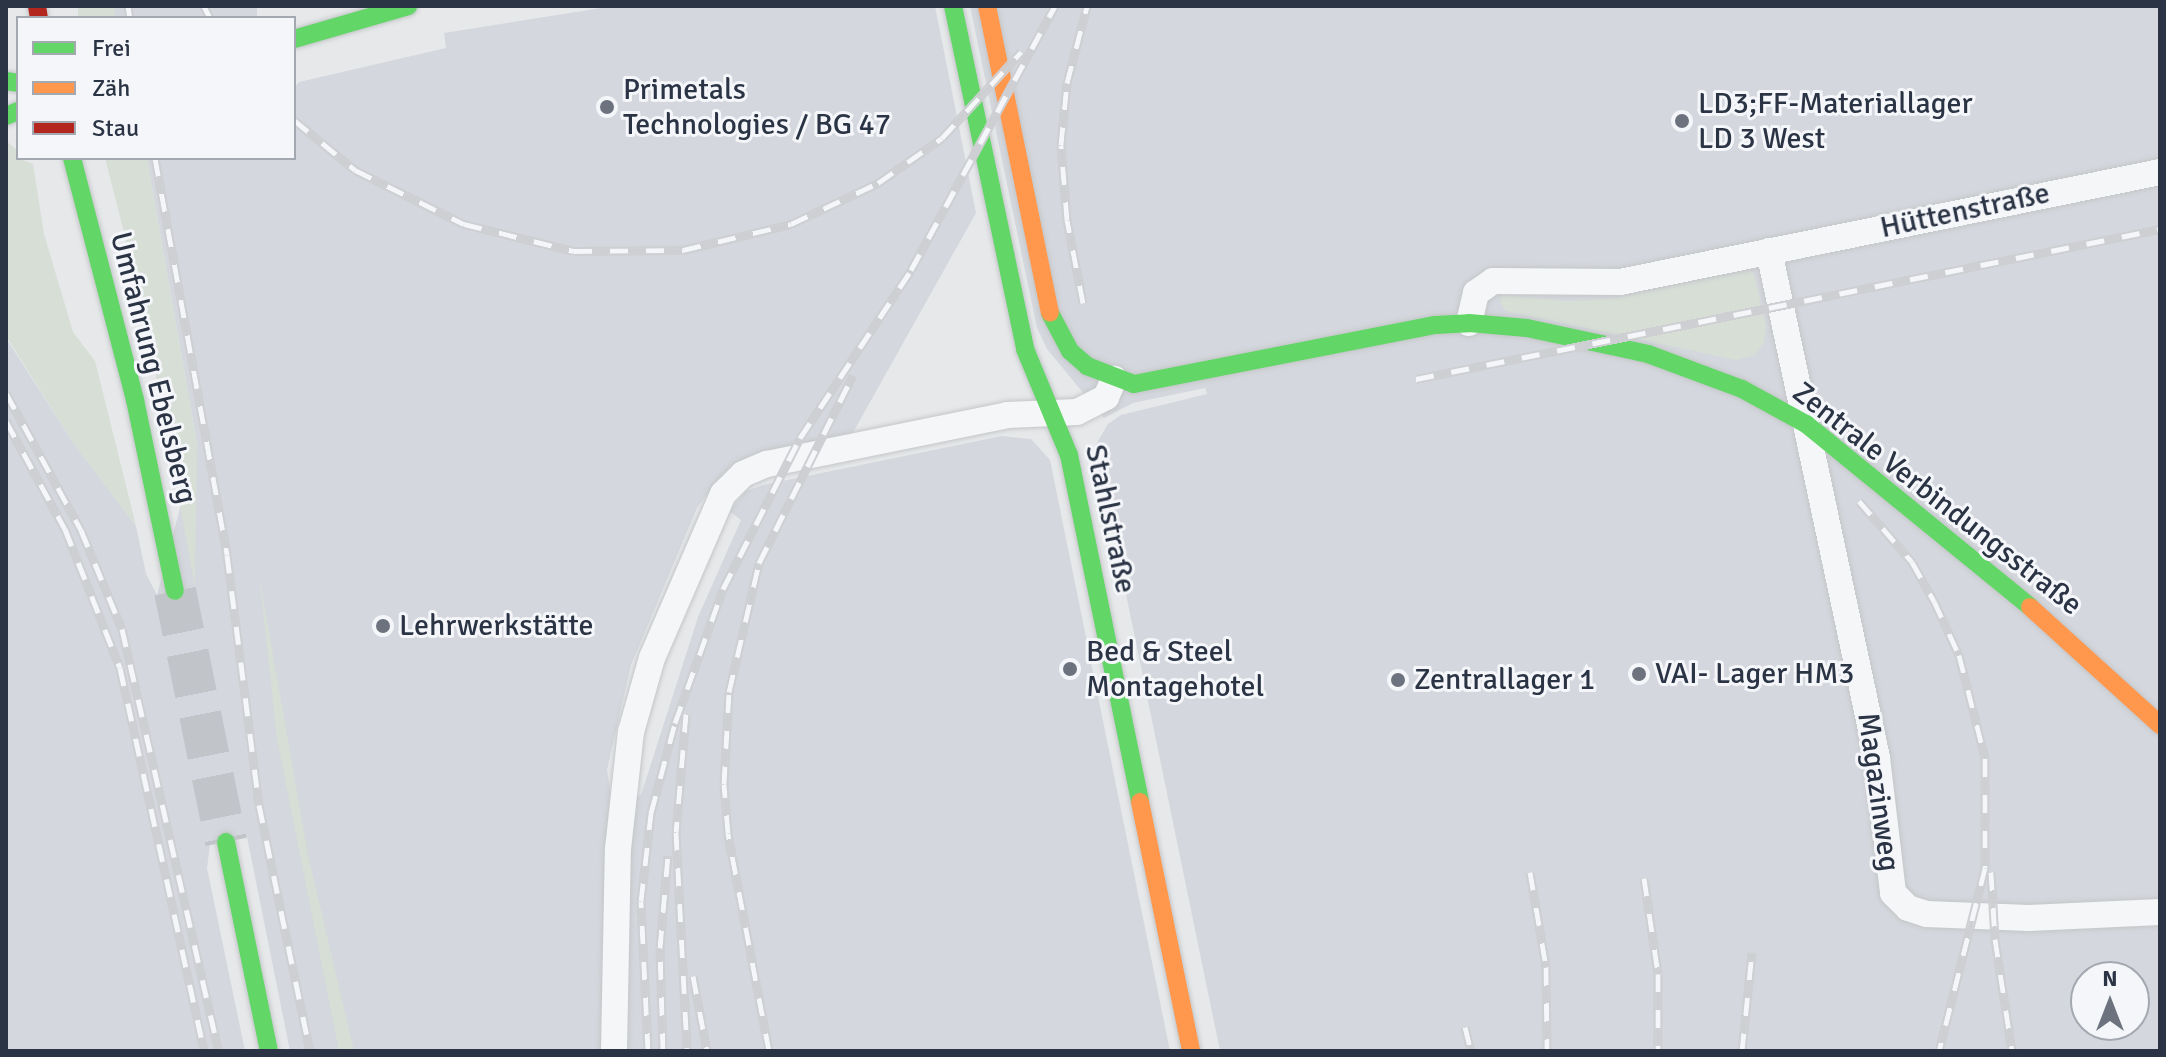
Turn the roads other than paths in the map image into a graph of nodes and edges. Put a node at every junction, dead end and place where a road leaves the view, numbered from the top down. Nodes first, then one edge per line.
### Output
1 (408, 6) edge
2 (953, 6) edge
3 (987, 6) edge
4 (296, 38) edge
5 (73, 160) edge
6 (2160, 172) edge
7 (1769, 251) junction
8 (1469, 323) junction
9 (1114, 379) junction
10 (1052, 413) junction
11 (1806, 424) junction
12 (175, 591) tunnel mouth
13 (2160, 725) edge
14 (226, 842) tunnel mouth
15 (2160, 912) edge
16 (269, 1051) edge
17 (614, 1051) edge
18 (1191, 1051) edge

1 - 4 street
2 - 10 street, Stahlstraße
3 - 9 street, Zentrale Verbindungsstraße
5 - 12 street, Umfahrung Ebelsberg
6 - 7 street, Hüttenstraße
7 - 8 street, Hüttenstraße
7 - 11 street
8 - 9 street, Zentrale Verbindungsstraße
8 - 11 street, Zentrale Verbindungsstraße
9 - 10 street
10 - 17 street
10 - 18 street, Stahlstraße
11 - 13 street, Zentrale Verbindungsstraße
11 - 15 street, Magazinweg
14 - 16 street

